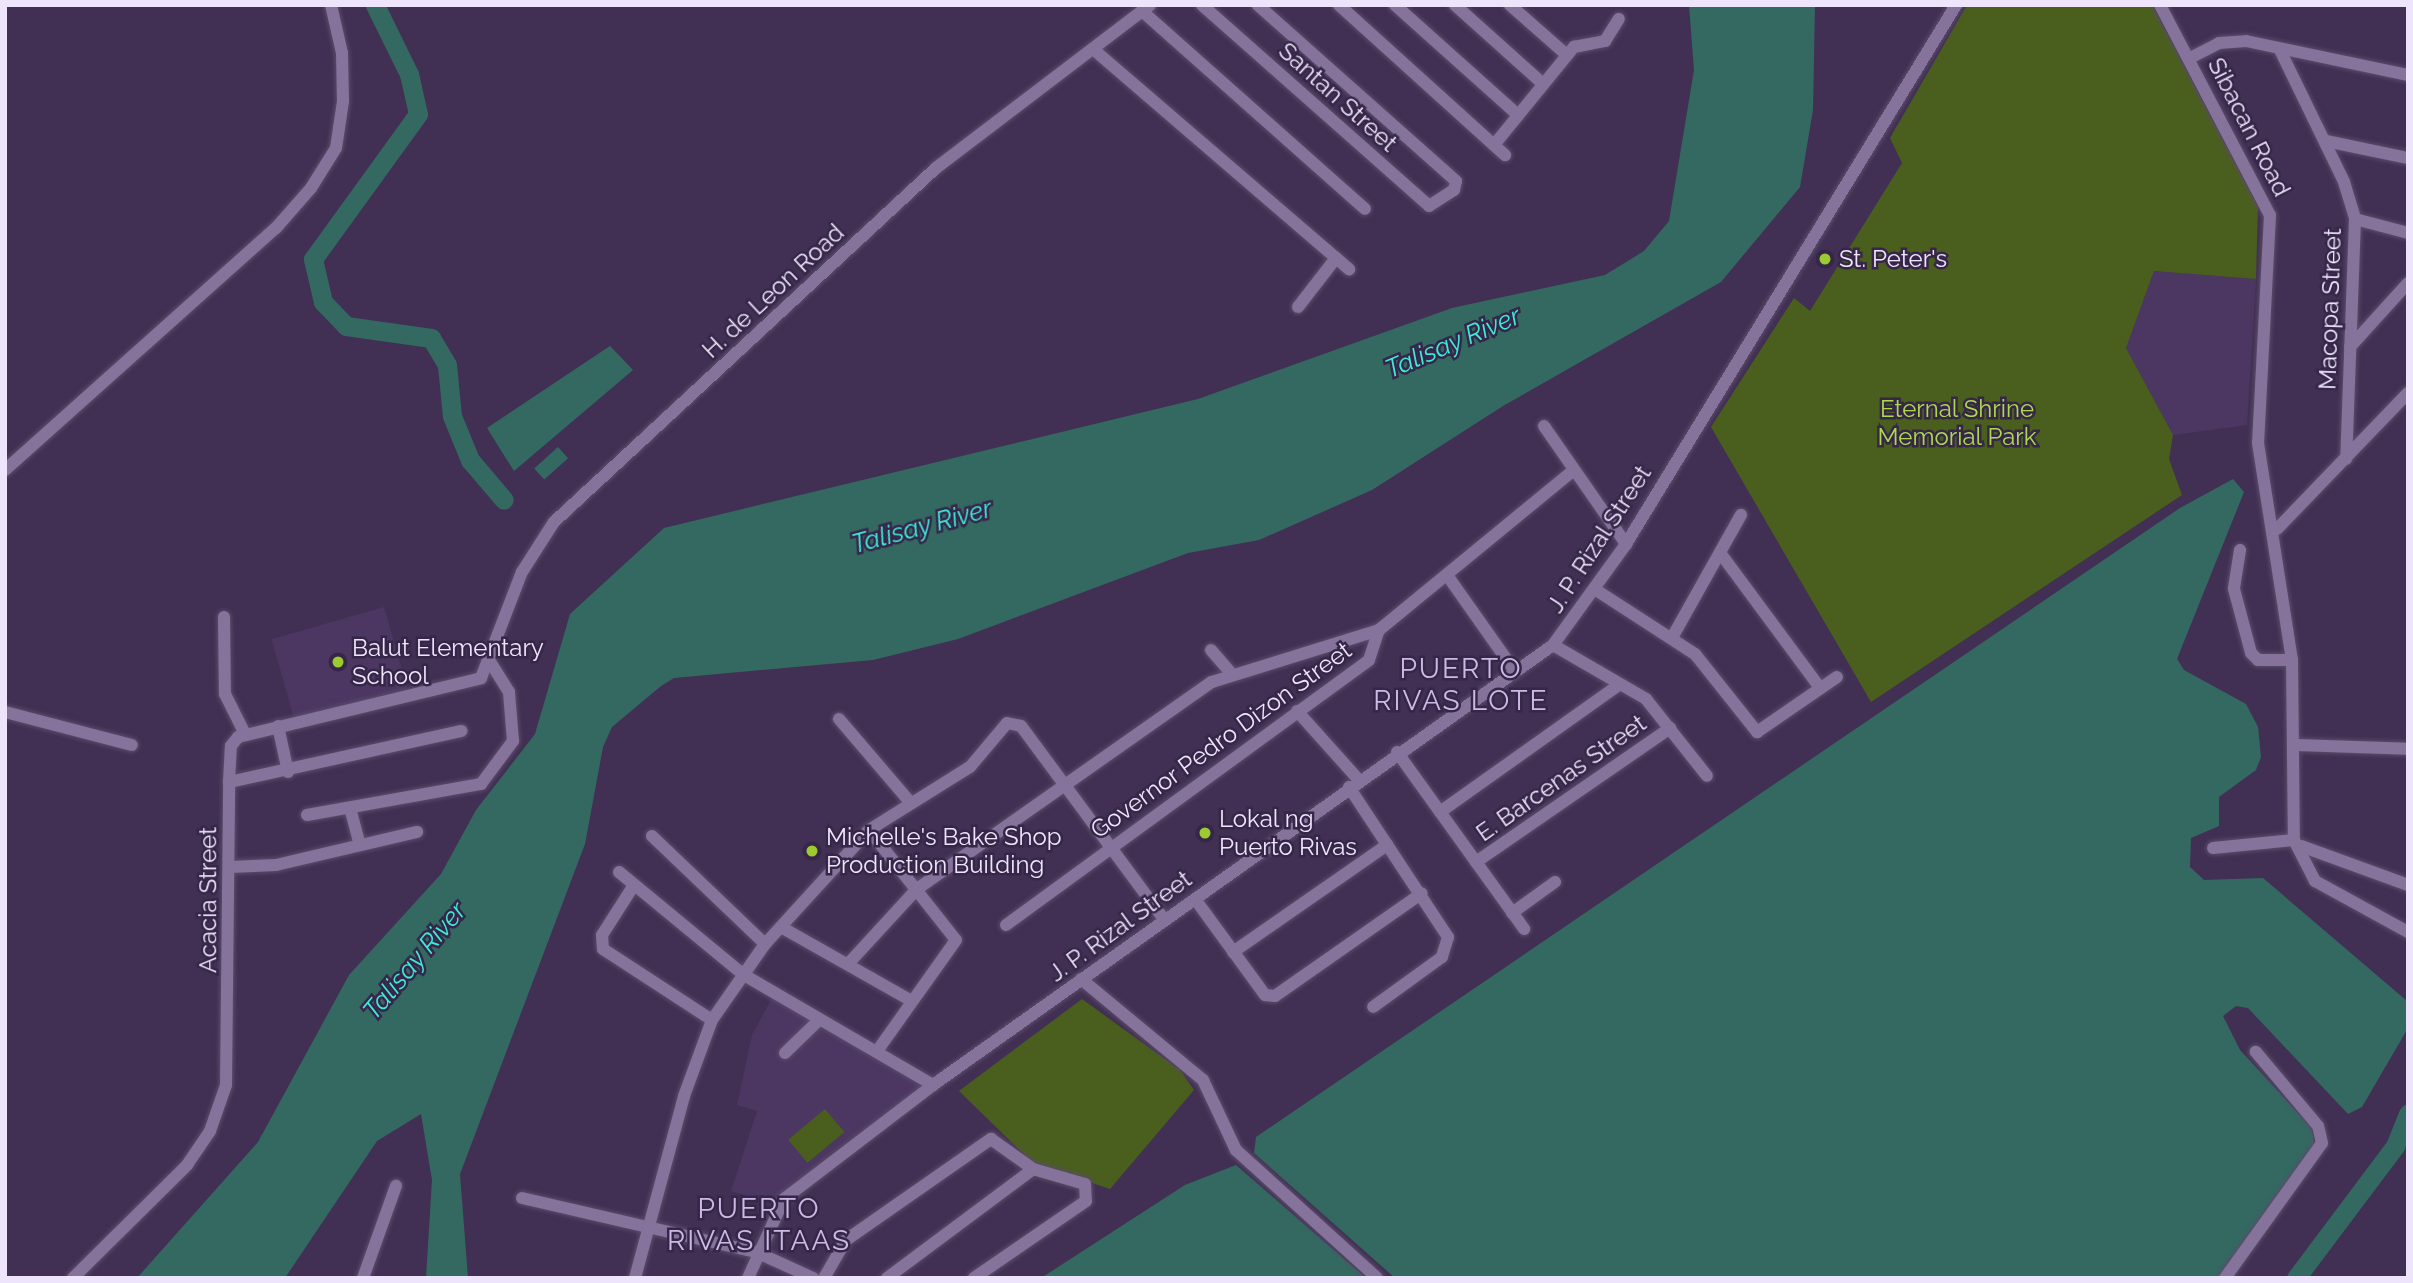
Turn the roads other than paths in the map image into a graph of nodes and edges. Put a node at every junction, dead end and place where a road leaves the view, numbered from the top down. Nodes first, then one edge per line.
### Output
1 (331, 5) edge
2 (1202, 5) edge
3 (1258, 5) edge
4 (1339, 5) edge
5 (1395, 5) edge
6 (1455, 5) edge
7 (1510, 5) edge
8 (1956, 5) edge
9 (2160, 5) edge
10 (1146, 8) edge
11 (1619, 19) dead end
12 (1093, 49) junction
13 (2280, 50) junction
14 (1567, 55) junction
15 (2190, 58) junction
16 (2408, 75) edge
17 (1544, 84) junction
18 (1518, 115) junction
19 (2326, 141) junction
20 (1494, 145) junction
21 (1505, 155) dead end
22 (2408, 158) edge
23 (1365, 209) dead end
24 (2355, 219) junction
25 (2408, 233) edge
26 (1336, 258) junction
27 (1349, 269) dead end
28 (2408, 283) edge
29 (1298, 307) dead end
30 (2350, 346) junction
31 (2408, 393) edge
32 (1544, 426) dead end
33 (2346, 459) junction
34 (5, 470) edge
35 (1574, 470) junction
36 (1741, 515) dead end
37 (2277, 529) junction
38 (1626, 544) junction
39 (2240, 550) dead end
40 (1721, 554) junction
41 (1447, 575) junction
42 (1596, 590) junction
43 (224, 617) dead end
44 (1379, 630) junction
45 (1673, 636) junction
46 (1553, 645) junction
47 (1211, 650) dead end
48 (2292, 660) junction
49 (490, 662) junction
50 (1514, 670) junction
51 (1230, 672) junction
52 (1836, 677) dead end
53 (1619, 685) junction
54 (1820, 688) junction
55 (1297, 711) junction
56 (5, 712) edge
57 (839, 719) dead end
58 (278, 726) junction
59 (1670, 728) junction
60 (461, 731) dead end
61 (245, 734) junction
62 (132, 745) dead end
63 (2296, 745) junction
64 (2408, 749) edge
65 (1397, 752) junction
66 (288, 772) junction
67 (1707, 776) dead end
68 (229, 782) junction
69 (1354, 783) junction
70 (1069, 785) junction
71 (909, 801) junction
72 (350, 808) junction
73 (1440, 812) junction
74 (307, 815) dead end
75 (869, 830) junction
76 (417, 832) dead end
77 (652, 836) dead end
78 (2298, 843) junction
79 (1111, 844) junction
80 (360, 845) junction
81 (1387, 845) junction
82 (2213, 848) dead end
83 (1476, 862) junction
84 (230, 867) junction
85 (619, 872) dead end
86 (1556, 882) dead end
87 (634, 885) junction
88 (2408, 885) edge
89 (917, 889) junction
90 (1422, 893) junction
91 (1195, 899) junction
92 (1512, 913) junction
93 (1164, 919) junction
94 (1006, 925) dead end
95 (781, 927) junction
96 (1524, 929) dead end
97 (2408, 932) edge
98 (765, 944) junction
99 (1233, 952) junction
100 (848, 964) junction
101 (744, 975) junction
102 (1081, 979) junction
103 (912, 1001) junction
104 (1373, 1007) dead end
105 (712, 1020) junction
106 (819, 1020) junction
107 (877, 1051) junction
108 (2256, 1052) dead end
109 (785, 1053) dead end
110 (933, 1085) junction
111 (1033, 1168) junction
112 (396, 1186) dead end
113 (522, 1198) dead end
114 (650, 1227) junction
115 (757, 1252) junction
116 (73, 1278) edge
117 (363, 1278) edge
118 (635, 1278) edge
119 (748, 1278) edge
120 (813, 1278) edge
121 (824, 1278) edge
122 (887, 1278) edge
123 (974, 1278) edge
124 (1377, 1278) edge
125 (2225, 1278) edge

1 - 34 street
2 - 3 street, Santan Street
4 - 20 street
5 - 18 street
6 - 17 street
7 - 14 street
8 - 38 street, J. P. Rizal Street
9 - 15 street, Sibacan Road
10 - 12 street, H. de Leon Road
10 - 23 street
11 - 14 street
12 - 26 street
12 - 49 street, H. de Leon Road
13 - 15 street
13 - 16 street
13 - 19 street, Macopa Street
14 - 17 street
15 - 37 street, Sibacan Road
17 - 18 street
18 - 20 street
19 - 22 street
19 - 24 street, Macopa Street
20 - 21 street
24 - 25 street
24 - 30 street, Macopa Street
26 - 27 street
26 - 29 street
28 - 30 street
30 - 33 street, Macopa Street
31 - 33 street
32 - 35 street
33 - 37 street
35 - 38 street
35 - 41 street, Governor Pedro Dizon Street
36 - 40 street
37 - 48 street, Sibacan Road
38 - 42 street, J. P. Rizal Street
39 - 48 street
40 - 45 street
40 - 54 street
41 - 44 street, Governor Pedro Dizon Street
41 - 50 street
42 - 45 street
42 - 46 street, J. P. Rizal Street
43 - 61 street
44 - 51 street
44 - 55 street, Governor Pedro Dizon Street
45 - 54 street
46 - 50 street, J. P. Rizal Street
46 - 53 street
47 - 51 street
48 - 63 street, Sibacan Road
49 - 58 street
49 - 72 street
50 - 65 street, J. P. Rizal Street
51 - 70 street
52 - 54 street
53 - 59 street
53 - 73 street
55 - 69 street
55 - 79 street, Governor Pedro Dizon Street
56 - 62 street
57 - 71 street
58 - 61 street
58 - 66 street
59 - 67 street
59 - 83 street, E. Barcenas Street
60 - 66 street
61 - 68 street, Acacia Street
63 - 64 street
63 - 78 street, Sibacan Road
65 - 69 street, J. P. Rizal Street
65 - 73 street
66 - 68 street
68 - 84 street, Acacia Street
69 - 81 street
69 - 91 street, J. P. Rizal Street
70 - 71 street
70 - 79 street
70 - 89 street
71 - 75 street
72 - 74 street
72 - 80 street
73 - 83 street
75 - 89 street
75 - 95 street
76 - 80 street
77 - 98 street
78 - 82 street
78 - 88 street
78 - 97 street
79 - 93 street
79 - 94 street, Governor Pedro Dizon Street
80 - 84 street
81 - 90 street
81 - 99 street
83 - 92 street
84 - 116 street, Acacia Street
85 - 87 street
86 - 92 street
87 - 101 street
87 - 105 street
89 - 100 street
89 - 103 street
90 - 99 street
90 - 104 street
91 - 93 street, J. P. Rizal Street
91 - 99 street
92 - 96 street
93 - 102 street, J. P. Rizal Street
95 - 98 street
95 - 100 street
98 - 101 street
100 - 103 street
101 - 105 street
101 - 106 street
102 - 110 street, J. P. Rizal Street
102 - 124 street
103 - 107 street
105 - 114 street
106 - 107 street
106 - 109 street
107 - 110 street
108 - 125 street
110 - 115 street, J. P. Rizal Street
111 - 121 street
111 - 122 street
111 - 123 street
112 - 117 street
113 - 114 street
114 - 115 street
114 - 118 street
115 - 119 street
115 - 120 street

